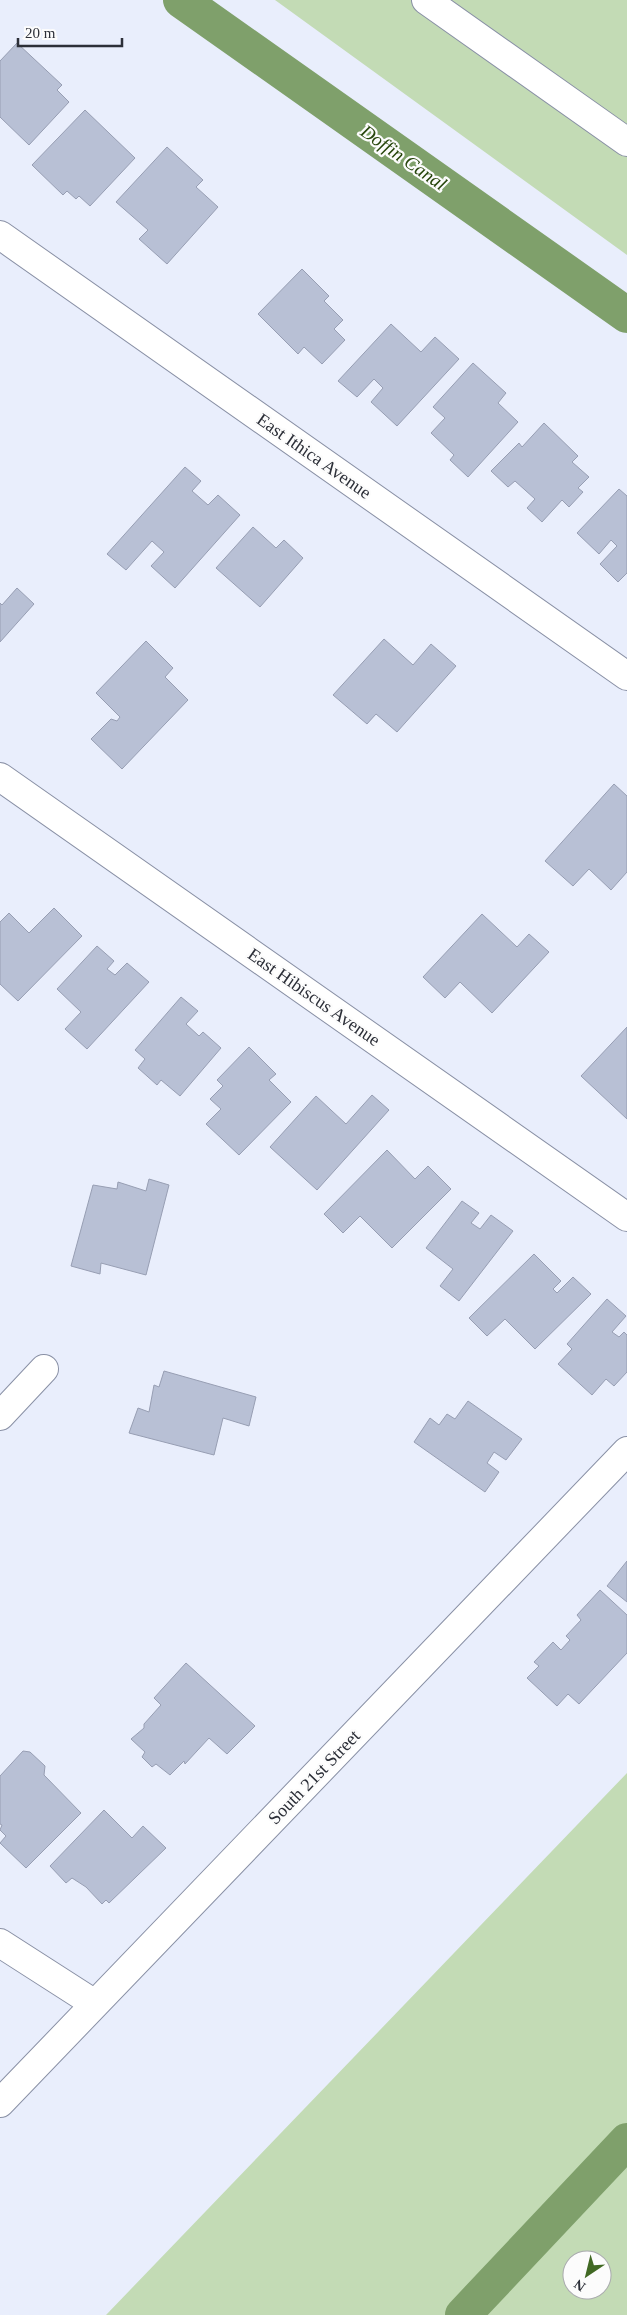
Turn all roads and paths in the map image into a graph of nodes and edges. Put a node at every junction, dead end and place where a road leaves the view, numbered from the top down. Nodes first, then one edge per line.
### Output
1 (426, 0) edge
2 (627, 142) edge
3 (0, 235) edge
4 (627, 676) edge
5 (0, 777) edge
6 (627, 1218) edge
7 (44, 1369) dead end
8 (0, 1416) edge
9 (627, 1451) edge
10 (0, 1943) edge
11 (95, 2004) junction
12 (0, 2103) edge

1 - 2 street
3 - 4 street, East Ithica Avenue
5 - 6 street, East Hibiscus Avenue
7 - 8 street
9 - 11 street, South 21st Street
10 - 11 street
11 - 12 street, South 21st Street

